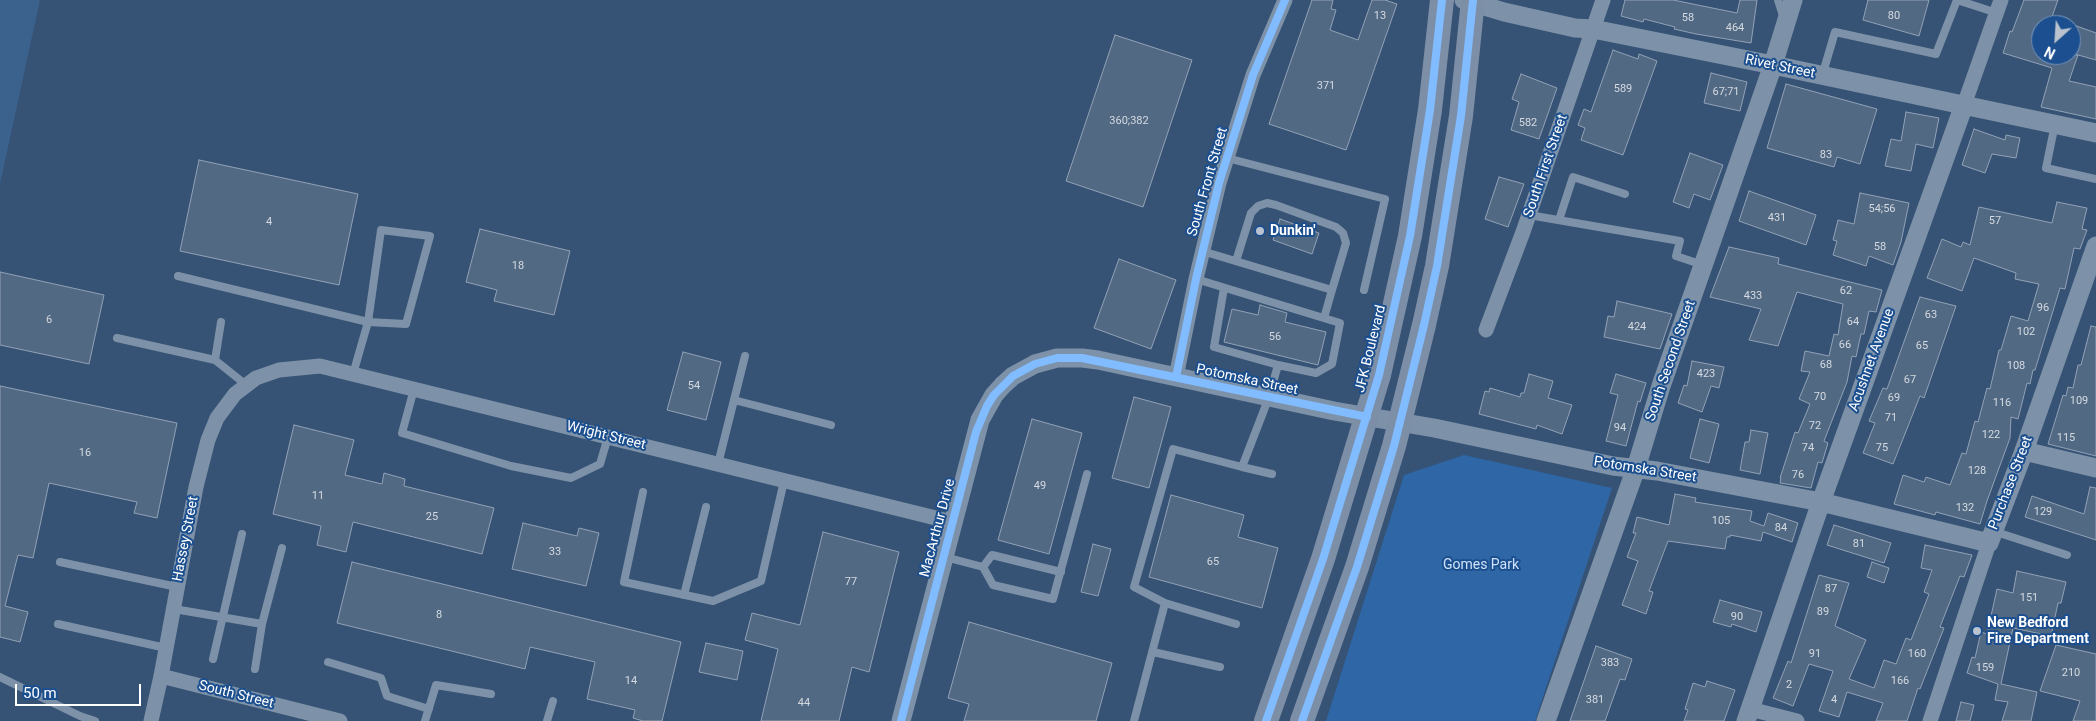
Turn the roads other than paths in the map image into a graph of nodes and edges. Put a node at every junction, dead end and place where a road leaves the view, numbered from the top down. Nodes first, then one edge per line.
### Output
1 (1285, 0) edge
2 (1442, 0) edge
3 (1603, 0) edge
4 (1778, 0) edge
5 (1793, 0) edge
6 (1957, 0) edge
7 (1470, 1) edge
8 (1999, 6) edge
9 (1786, 24) junction
10 (1593, 29) junction
11 (1773, 65) junction
12 (1822, 76) junction
13 (1964, 105) junction
14 (2055, 124) junction
15 (2096, 133) edge
16 (1227, 158) junction
17 (2096, 179) edge
18 (1625, 194) dead end
19 (1529, 215) junction
20 (1559, 220) junction
21 (2096, 246) edge
22 (1202, 251) junction
23 (1236, 261) junction
24 (1703, 265) junction
25 (178, 276) dead end
26 (1196, 279) junction
27 (1224, 288) junction
28 (1332, 290) junction
29 (1364, 290) dead end
30 (1324, 318) junction
31 (221, 322) dead end
32 (368, 322) junction
33 (1486, 330) dead end
34 (117, 338) dead end
35 (745, 356) dead end
36 (215, 360) junction
37 (1034, 364) joint
38 (1278, 365) junction
39 (353, 374) junction
40 (1176, 377) junction
41 (252, 381) junction
42 (414, 389) junction
43 (1269, 397) junction
44 (734, 400) junction
45 (1367, 417) junction
46 (1400, 422) junction
47 (831, 425) dead end
48 (608, 437) junction
49 (2024, 451) junction
50 (718, 464) junction
51 (1242, 467) junction
52 (1636, 468) junction
53 (2096, 468) edge
54 (1088, 474) dead end
55 (1272, 474) dead end
56 (784, 480) junction
57 (643, 492) dead end
58 (1821, 502) junction
59 (706, 507) dead end
60 (952, 522) junction
61 (242, 534) dead end
62 (1991, 537) junction
63 (282, 548) dead end
64 (2067, 555) dead end
65 (943, 556) junction
66 (60, 562) dead end
67 (983, 567) junction
68 (1061, 572) junction
69 (178, 587) junction
70 (684, 595) junction
71 (1165, 603) junction
72 (174, 609) junction
73 (222, 617) junction
74 (58, 624) dead end
75 (262, 624) junction
76 (1236, 624) dead end
77 (166, 648) junction
78 (1153, 652) junction
79 (213, 659) dead end
80 (328, 662) dead end
81 (1220, 667) dead end
82 (255, 668) dead end
83 (0, 676) edge
84 (161, 676) junction
85 (491, 694) dead end
86 (553, 701) dead end
87 (429, 709) junction
88 (1748, 715) edge
89 (95, 721) edge
90 (151, 721) edge
91 (340, 721) edge
92 (425, 721) edge
93 (548, 721) edge
94 (901, 721) edge
95 (1134, 721) edge
96 (1266, 721) edge
97 (1302, 721) edge
98 (1546, 721) edge
99 (1797, 721) edge
100 (1930, 721) edge

1 - 16 street, South Front Street
2 - 45 main road, JFK Boulevard
3 - 10 street, South First Street
4 - 9 lane
5 - 9 street, South Second Street
6 - 8 lane
6 - 12 lane
7 - 10 street, Rivet Street
7 - 46 main road
8 - 13 street, Acushnet Avenue
9 - 11 street, South Second Street
10 - 11 street, Rivet Street
10 - 19 street, South First Street
11 - 12 street, Rivet Street
11 - 24 street, South Second Street
12 - 13 street, Rivet Street
13 - 14 street, Rivet Street
13 - 58 street, Acushnet Avenue
14 - 15 street, Rivet Street
14 - 17 lane
16 - 22 street, South Front Street
16 - 29 lane
18 - 20 lane
19 - 20 lane
19 - 33 street, South First Street
20 - 24 lane
21 - 49 street, Purchase Street
22 - 23 lane
22 - 26 street, South Front Street
23 - 28 lane
23 - 28 lane
24 - 52 street, South Second Street
25 - 32 lane
26 - 27 lane
26 - 40 street, South Front Street
27 - 30 lane
27 - 38 lane
28 - 30 lane
30 - 38 lane
31 - 36 lane
32 - 32 lane
32 - 39 lane
34 - 36 lane
35 - 44 lane
36 - 41 lane
37 - 40 street, Potomska Street
37 - 60 street, MacArthur Drive
38 - 43 lane
39 - 41 street, Wright Street
39 - 42 street, Wright Street
40 - 43 street, Potomska Street
41 - 69 street, Hassey Street
42 - 48 street, Wright Street
42 - 48 lane
43 - 45 street, Potomska Street
43 - 51 lane
44 - 47 lane
44 - 50 lane
45 - 46 street, Potomska Street
45 - 96 main road, JFK Boulevard
46 - 52 street, Potomska Street
46 - 97 main road
48 - 50 street, Wright Street
49 - 53 street
49 - 62 street, Purchase Street
50 - 56 street, Wright Street
51 - 55 lane
51 - 71 lane
52 - 58 street, Potomska Street
52 - 98 street, South Second Street
54 - 68 lane
56 - 60 street, Wright Street
56 - 70 lane
57 - 70 lane
58 - 62 street, Potomska Street
58 - 88 street, Acushnet Avenue
59 - 70 lane
60 - 65 street, MacArthur Drive
61 - 73 lane
62 - 64 lane
62 - 100 street, Purchase Street
63 - 75 lane
65 - 67 lane
65 - 94 street, MacArthur Drive
66 - 69 lane
67 - 68 lane
67 - 68 lane
69 - 72 street, Hassey Street
71 - 76 lane
71 - 78 lane
72 - 73 lane
72 - 77 street, Hassey Street
73 - 75 lane
73 - 79 lane
74 - 77 lane
75 - 82 lane
77 - 84 street, Hassey Street
78 - 81 lane
78 - 95 lane
80 - 87 lane
83 - 89 lane
84 - 90 street, Hassey Street
84 - 91 street, South Street
85 - 87 lane
86 - 93 lane
87 - 92 lane
88 - 99 street

